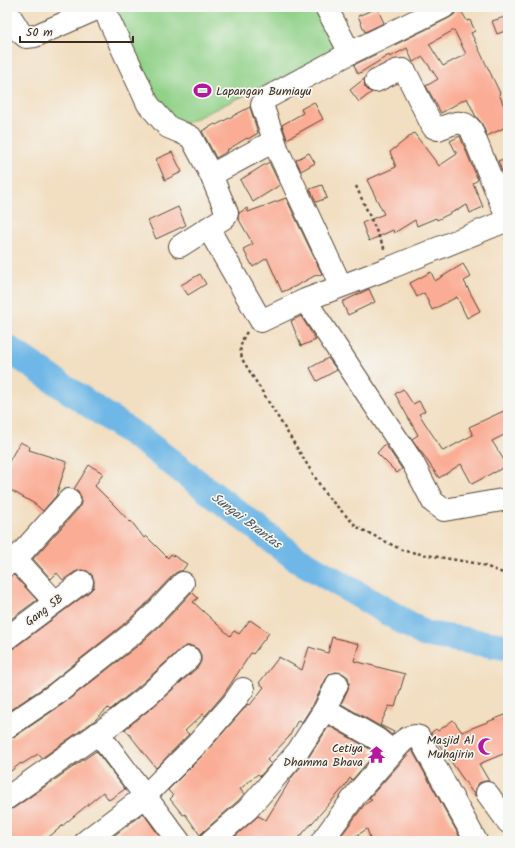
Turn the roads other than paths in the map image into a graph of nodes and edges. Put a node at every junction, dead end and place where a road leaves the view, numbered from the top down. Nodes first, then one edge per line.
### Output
1 (102, 7) edge
2 (326, 7) edge
3 (444, 7) edge
4 (7, 11) edge
5 (350, 53) junction
6 (376, 81) dead end
7 (274, 141) junction
8 (211, 174) junction
9 (508, 220) edge
10 (208, 228) junction
11 (180, 246) dead end
12 (341, 286) junction
13 (305, 300) junction
14 (508, 499) edge
15 (69, 500) dead end
16 (12, 562) edge
17 (82, 582) dead end
18 (183, 583) dead end
19 (55, 602) junction
20 (7, 638) edge
21 (189, 658) dead end
22 (336, 684) dead end
23 (243, 689) dead end
24 (325, 709) junction
25 (7, 727) edge
26 (98, 733) junction
27 (393, 752) junction
28 (487, 793) dead end
29 (145, 796) junction
30 (7, 798) edge
31 (508, 822) edge
32 (86, 841) edge
33 (179, 841) edge
34 (211, 841) edge
35 (322, 841) edge
36 (476, 841) edge

1 - 4 street
1 - 8 street
2 - 5 street
3 - 5 street
5 - 7 street
6 - 9 street
7 - 8 street
7 - 12 street
8 - 10 street
9 - 12 street
10 - 11 street
10 - 13 street
12 - 13 street
13 - 14 street
15 - 16 street
16 - 19 street
17 - 19 street, Gang 5B
18 - 25 street
19 - 20 street, Gang 5B
21 - 26 street
22 - 24 street
23 - 29 street
24 - 27 street
24 - 34 street
26 - 29 street
26 - 30 street
27 - 35 street
27 - 36 street
28 - 31 street
29 - 32 street
29 - 33 street

